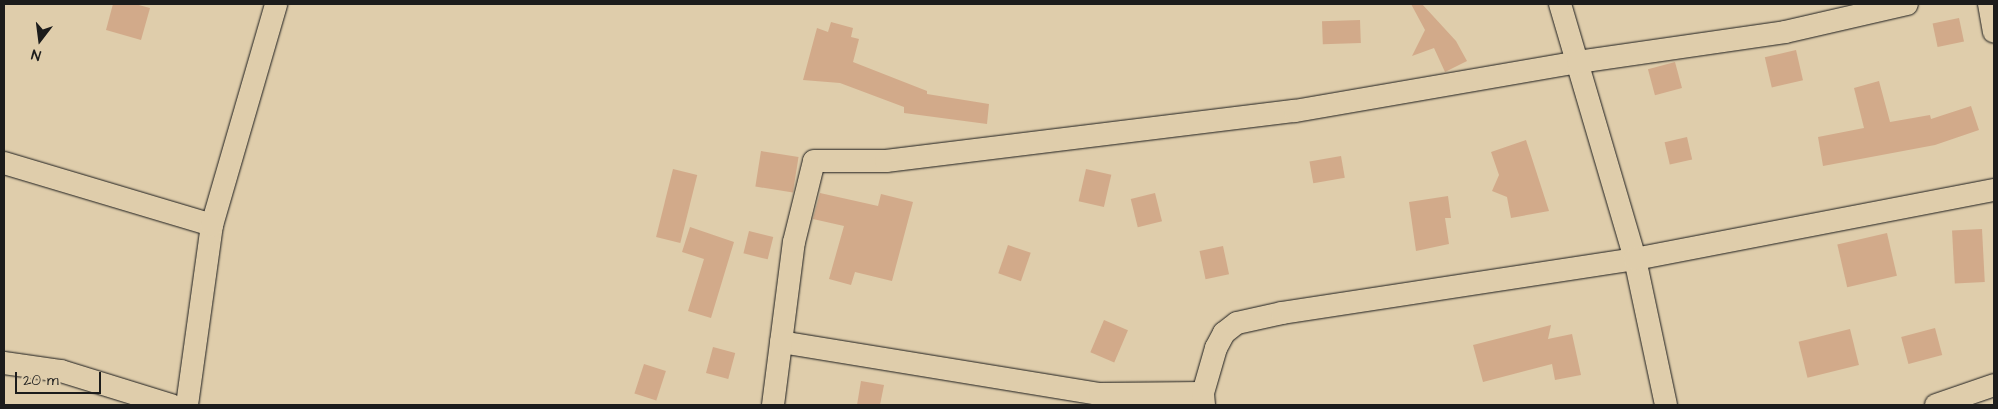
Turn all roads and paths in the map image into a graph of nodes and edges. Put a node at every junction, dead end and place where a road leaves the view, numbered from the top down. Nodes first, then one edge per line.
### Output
1 (276, 4) edge
2 (1560, 4) edge
3 (1907, 4) edge
4 (1989, 4) edge
5 (1994, 32) edge
6 (1578, 62) junction
7 (4, 163) edge
8 (1994, 190) edge
9 (212, 225) junction
10 (1634, 259) junction
11 (781, 342) junction
12 (4, 363) edge
13 (1994, 386) edge
14 (1204, 399) edge
15 (172, 405) edge
16 (187, 405) edge
17 (773, 405) edge
18 (1666, 405) edge
19 (1936, 405) edge

1 - 9 street
2 - 6 street
3 - 6 street
4 - 5 street
6 - 10 street
6 - 11 street
7 - 9 street
8 - 10 street
9 - 16 street
10 - 14 street
10 - 18 street
11 - 14 street
11 - 17 street
12 - 15 street
13 - 19 street

